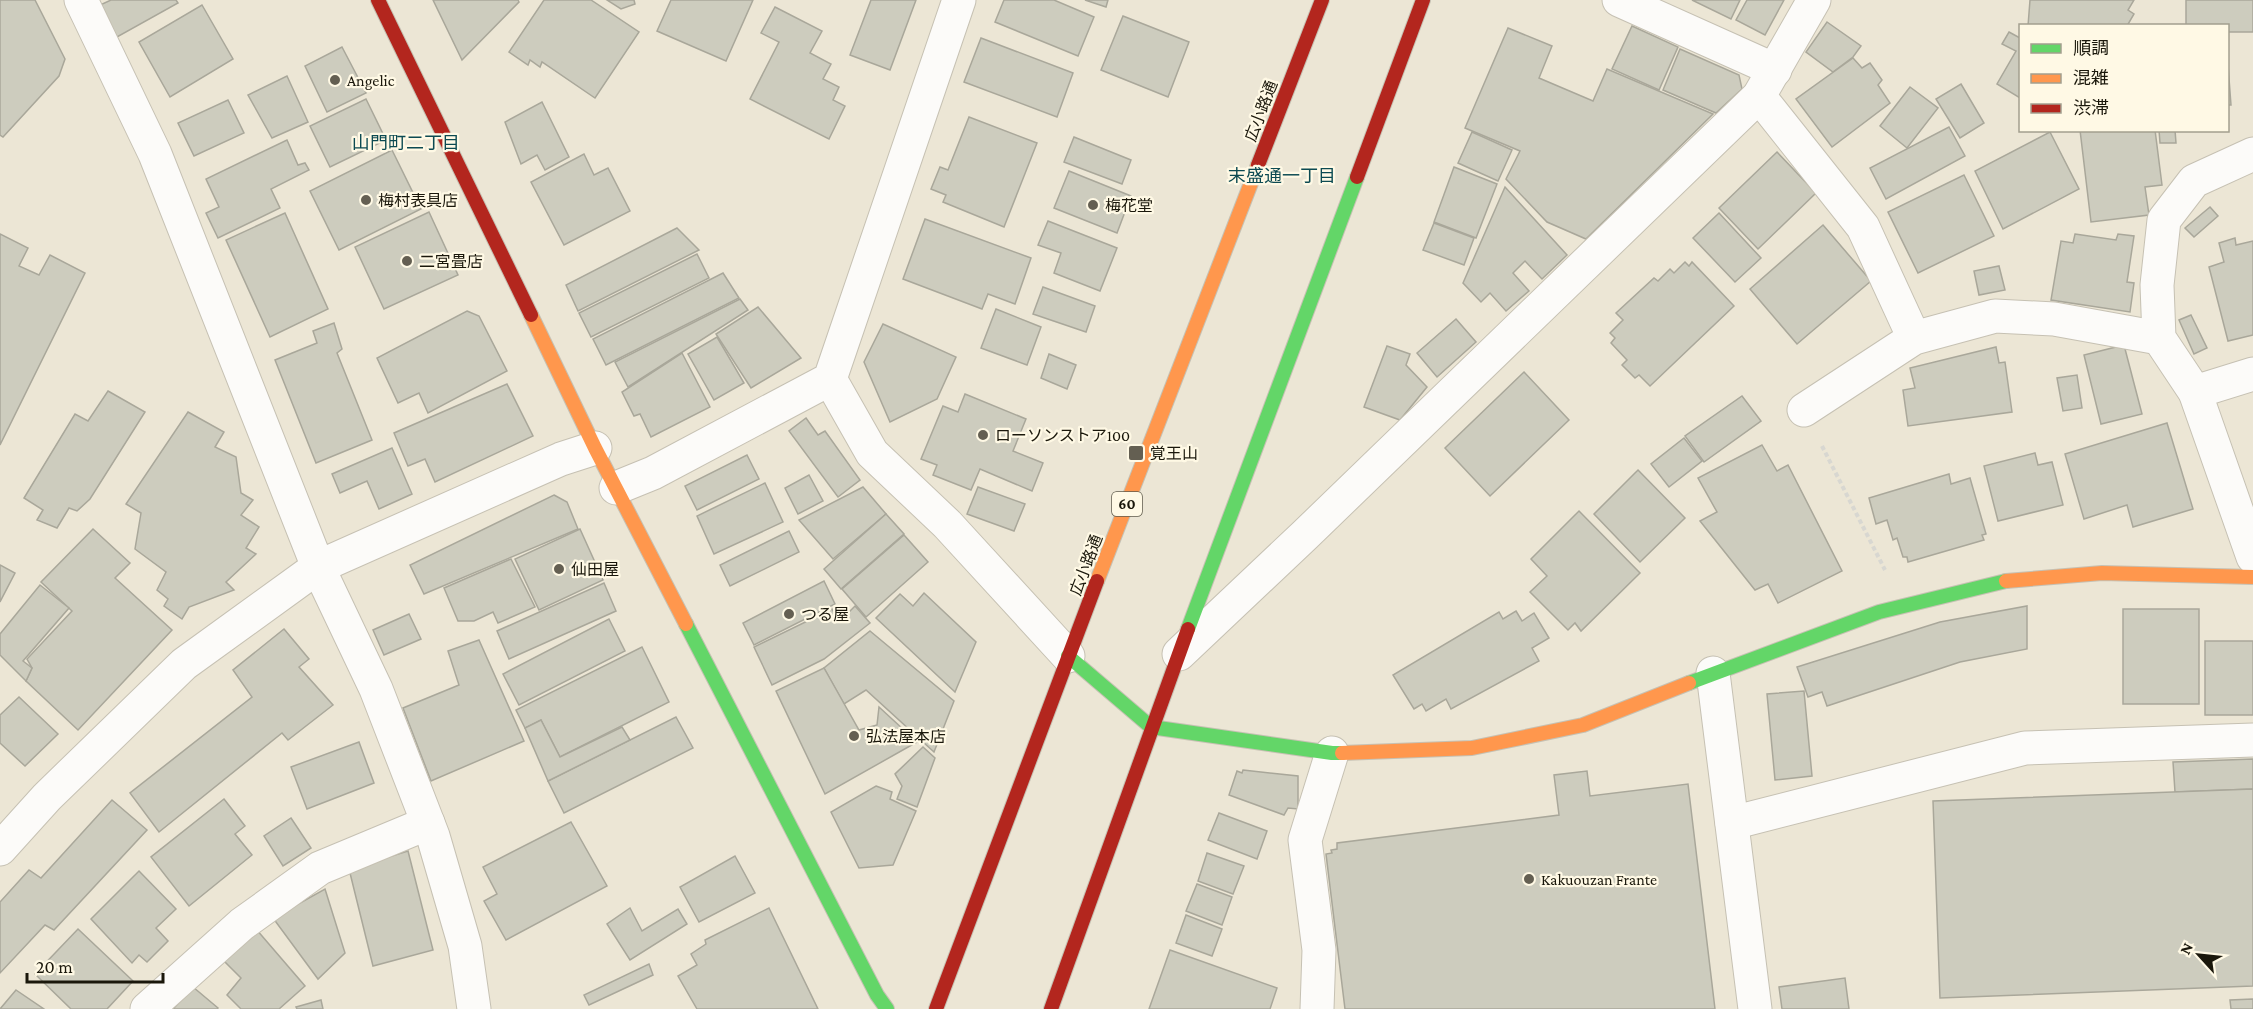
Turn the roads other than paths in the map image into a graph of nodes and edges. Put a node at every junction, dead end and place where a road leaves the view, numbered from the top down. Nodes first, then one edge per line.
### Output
1 (81, 0) edge
2 (378, 0) edge
3 (959, 0) edge
4 (1322, 0) edge
5 (1423, 0) edge
6 (1619, 0) edge
7 (1814, 0) edge
8 (1767, 83) junction
9 (2253, 154) edge
10 (1914, 338) junction
11 (2159, 338) junction
12 (2253, 374) edge
13 (830, 379) junction
14 (2195, 392) junction
15 (1804, 410) road end
16 (595, 448) junction
17 (616, 488) junction
18 (2253, 557) edge
19 (318, 567) junction
20 (2253, 577) edge
21 (1179, 654) junction
22 (1068, 656) junction
23 (1713, 673) junction
24 (1151, 727) junction
25 (2253, 740) edge
26 (1332, 753) junction
27 (428, 823) junction
28 (1732, 823) junction
29 (0, 849) edge
30 (147, 1009) edge
31 (474, 1009) edge
32 (887, 1009) edge
33 (936, 1009) edge
34 (1051, 1009) edge
35 (1317, 1009) edge
36 (1755, 1009) edge

1 - 19 street
2 - 16 street
3 - 13 street
4 - 22 street, 広小路通 / 60
5 - 21 street
6 - 8 street
7 - 8 street
8 - 10 street
8 - 21 street
9 - 11 street
10 - 11 street
10 - 15 street
11 - 14 street
12 - 14 street
13 - 17 street
13 - 22 street
14 - 18 street
16 - 17 street
16 - 19 street
17 - 32 street
19 - 27 street
19 - 29 street
20 - 23 street
21 - 24 street
22 - 24 street
22 - 33 street, 広小路通 / 60
23 - 26 street
23 - 28 street
24 - 26 street
24 - 34 street
25 - 28 street
26 - 35 street
27 - 30 street
27 - 31 street
28 - 36 street

